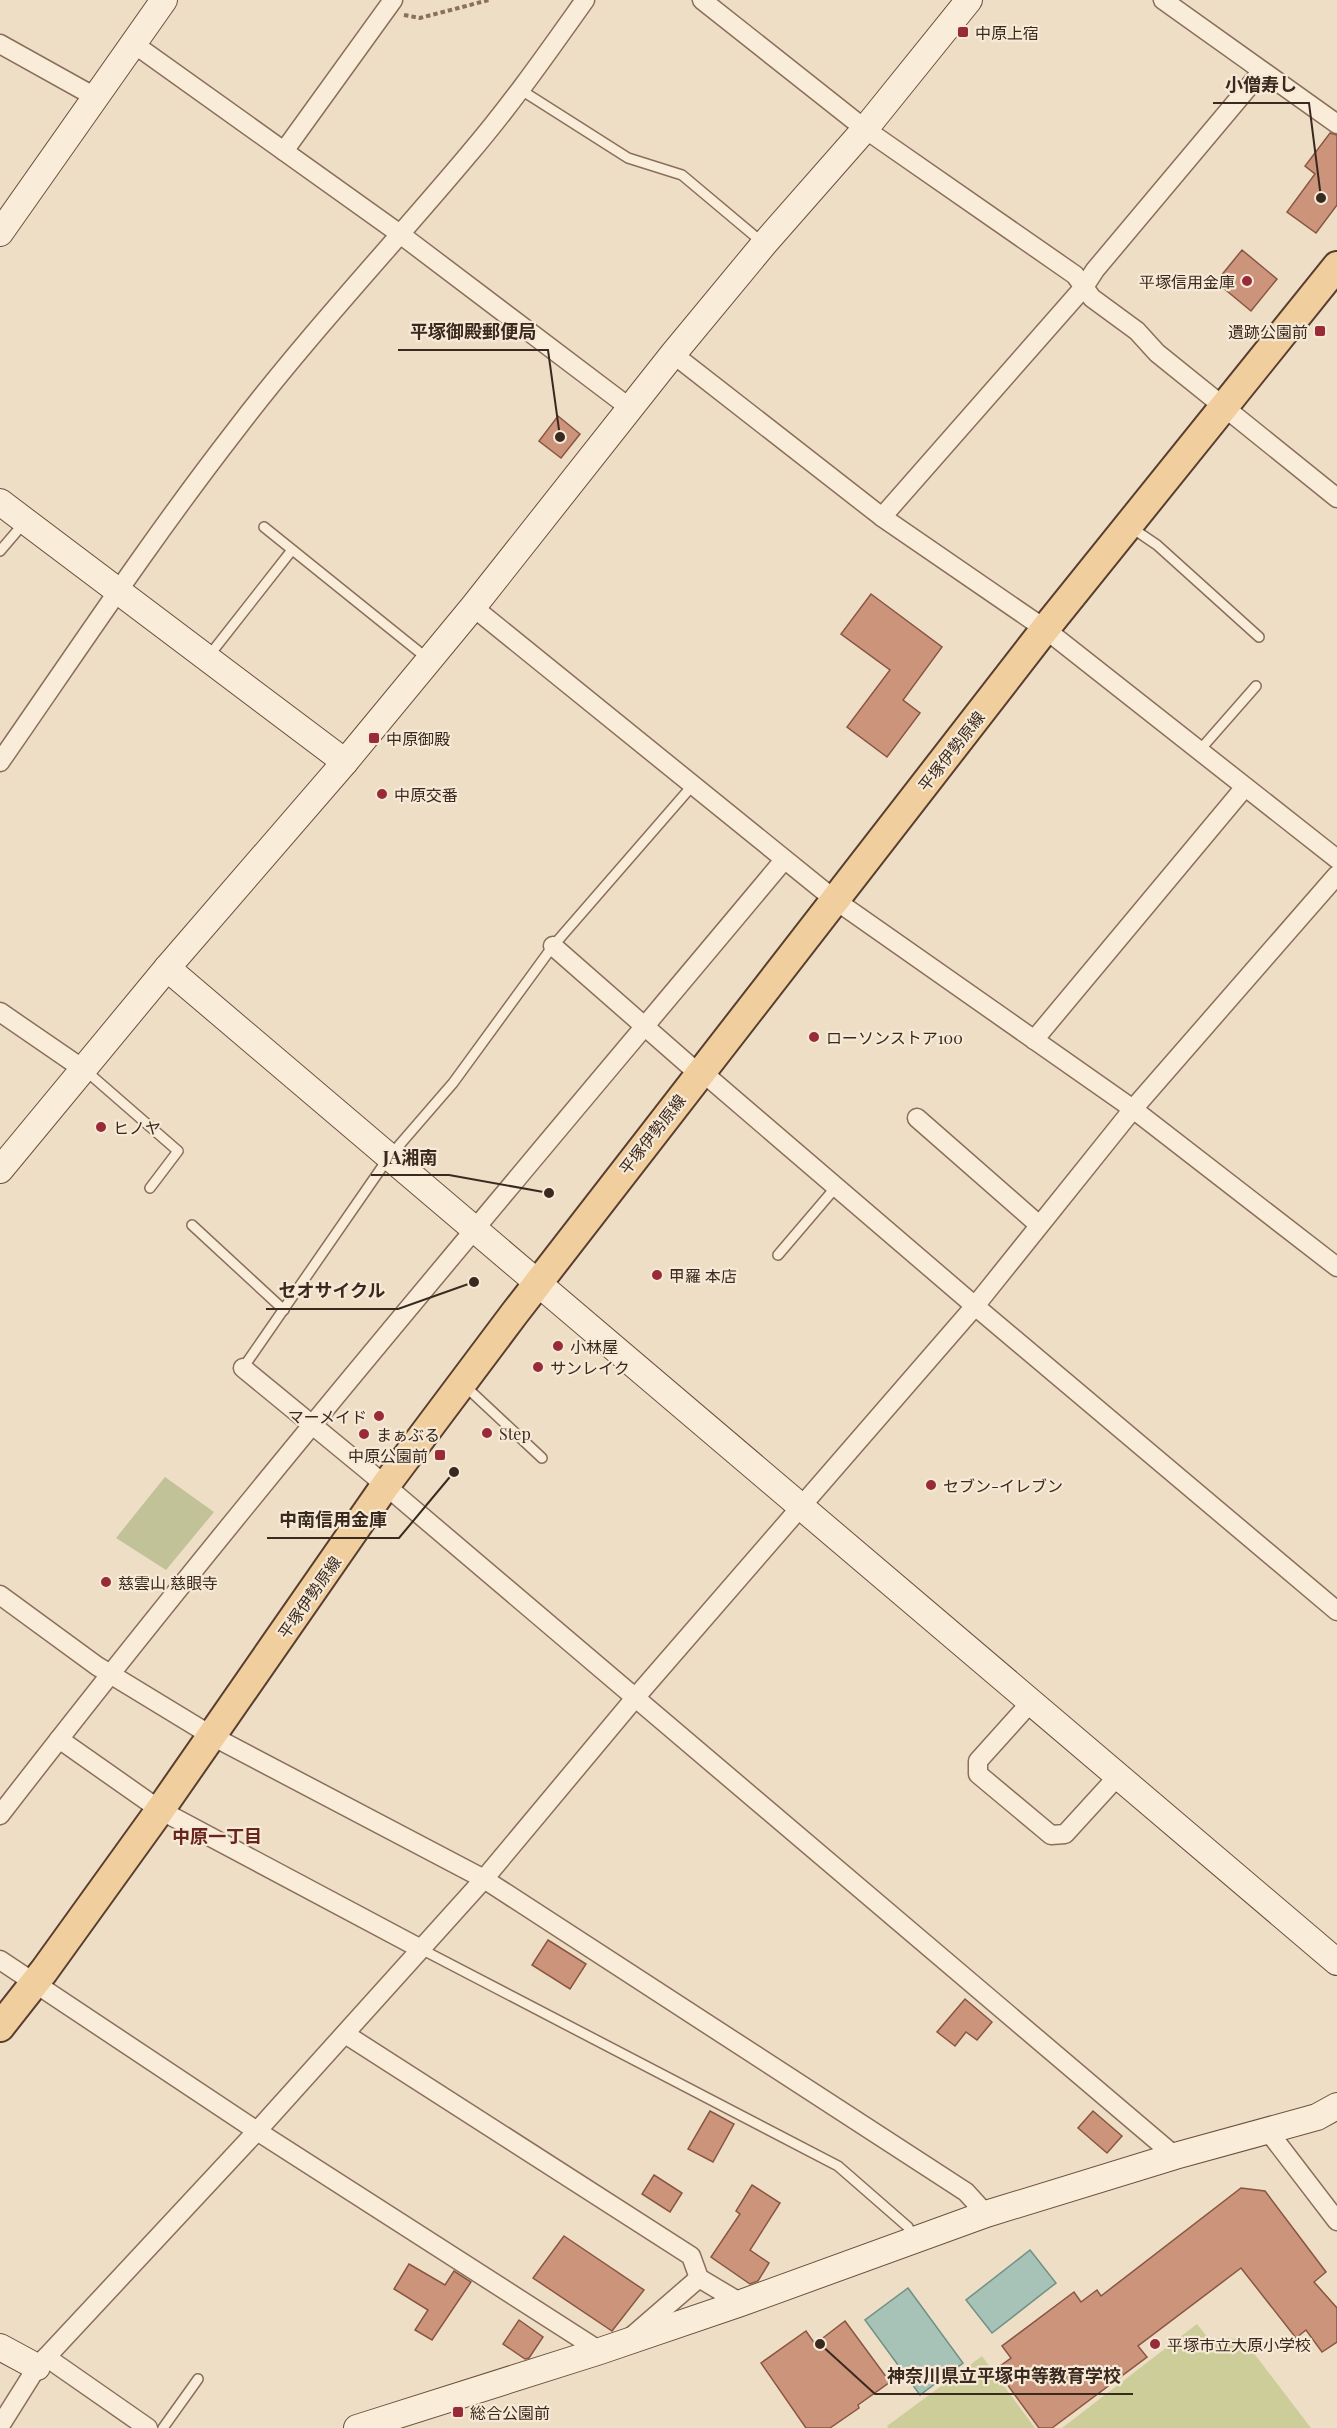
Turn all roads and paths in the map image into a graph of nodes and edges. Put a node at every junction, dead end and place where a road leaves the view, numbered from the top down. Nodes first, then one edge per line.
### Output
1 (164, 0) edge
2 (489, 0) edge
3 (585, 0) edge
4 (702, 0) edge
5 (969, 0) edge
6 (1164, 0) edge
7 (388, 6) edge
8 (0, 44) edge
9 (134, 44) junction
10 (1262, 71) junction
11 (521, 90) junction
12 (97, 98) junction
13 (1337, 124) edge
14 (865, 129) junction
15 (284, 151) junction
16 (0, 233) edge
17 (400, 234) junction
18 (764, 244) junction
19 (1337, 266) edge
20 (1084, 287) junction
21 (673, 354) junction
22 (1222, 407) junction
23 (630, 408) junction
24 (1337, 498) edge
25 (0, 502) edge
26 (882, 517) junction
27 (25, 521) junction
28 (1128, 524) junction
29 (264, 527) dead end
30 (292, 550) junction
31 (0, 551) edge
32 (118, 591) junction
33 (473, 607) junction
34 (1045, 629) junction
35 (1259, 637) dead end
36 (207, 658) junction
37 (429, 660) junction
38 (1256, 686) dead end
39 (1199, 751) junction
40 (0, 762) edge
41 (345, 762) junction
42 (692, 786) junction
43 (1245, 787) junction
44 (1337, 859) edge
45 (784, 860) junction
46 (1337, 875) edge
47 (835, 900) junction
48 (553, 946) junction
49 (167, 968) junction
50 (0, 1012) edge
51 (644, 1026) junction
52 (1034, 1040) junction
53 (83, 1069) junction
54 (700, 1072) junction
55 (1133, 1109) junction
56 (917, 1118) dead end
57 (389, 1157) junction
58 (0, 1170) edge
59 (836, 1186) junction
60 (150, 1188) dead end
61 (192, 1225) dead end
62 (1040, 1226) junction
63 (475, 1229) junction
64 (778, 1255) dead end
65 (1337, 1267) edge
66 (538, 1283) junction
67 (975, 1306) junction
68 (284, 1310) junction
69 (243, 1368) joint
70 (462, 1383) junction
71 (311, 1423) junction
72 (542, 1458) dead end
73 (385, 1486) junction
74 (800, 1506) junction
75 (0, 1595) edge
76 (1337, 1611) edge
77 (110, 1673) junction
78 (635, 1698) junction
79 (1030, 1702) junction
80 (212, 1736) junction
81 (59, 1739) junction
82 (1118, 1776) junction
83 (160, 1810) junction
84 (0, 1815) edge
85 (484, 1879) junction
86 (421, 1949) junction
87 (0, 1960) edge
88 (1337, 1962) edge
89 (36, 1983) junction
90 (0, 2027) edge
91 (345, 2034) junction
92 (1337, 2106) edge
93 (257, 2131) junction
94 (1268, 2131) junction
95 (1175, 2156) junction
96 (987, 2214) junction
97 (1337, 2221) edge
98 (914, 2240) junction
99 (699, 2278) junction
100 (741, 2303) junction
101 (626, 2342) junction
102 (0, 2347) edge
103 (600, 2351) junction
104 (41, 2362) junction
105 (198, 2379) dead end
106 (0, 2426) edge
107 (148, 2428) edge
108 (163, 2428) edge
109 (357, 2428) edge

1 - 9 street
2 - 7 path
3 - 11 street
4 - 14 street
5 - 14 street
6 - 10 street
7 - 15 street
8 - 12 street
9 - 12 street
9 - 15 street
10 - 13 street
10 - 20 street
11 - 17 street
11 - 18 lane
12 - 16 street
14 - 18 street
14 - 20 street
15 - 17 street
17 - 23 street
17 - 32 street
18 - 21 street
19 - 22 main road, 平塚伊勢原線
20 - 22 street
20 - 26 street
21 - 23 street
21 - 26 street
22 - 24 street
22 - 28 main road, 平塚伊勢原線
23 - 33 street
25 - 27 street
26 - 34 street
27 - 31 lane
27 - 32 street
28 - 34 main road, 平塚伊勢原線
28 - 35 lane
29 - 30 lane
30 - 36 lane
30 - 37 lane
32 - 36 street
32 - 40 street
33 - 37 street
33 - 42 street
34 - 39 street
34 - 47 main road, 平塚伊勢原線
36 - 41 street
37 - 41 street
38 - 39 lane
39 - 43 street
41 - 49 street
42 - 45 street
42 - 48 lane
43 - 44 street
43 - 52 street
45 - 47 street
45 - 51 street
46 - 55 street
47 - 52 street
47 - 54 main road, 平塚伊勢原線
48 - 51 street
48 - 57 lane
49 - 53 street
49 - 57 street
50 - 53 street
51 - 54 street
51 - 63 street
52 - 55 street
53 - 58 street
53 - 60 lane
54 - 59 street
54 - 66 main road, 平塚伊勢原線
55 - 62 street
55 - 65 street
56 - 62 street
57 - 63 street
57 - 68 lane
59 - 64 lane
59 - 67 street
61 - 68 lane
62 - 67 street
63 - 66 street
63 - 71 street
66 - 70 main road, 平塚伊勢原線
66 - 74 street
67 - 74 street
67 - 76 street
68 - 69 lane
69 - 71 street
70 - 72 lane
70 - 73 main road, 平塚伊勢原線
71 - 73 street
71 - 77 street
73 - 78 street
73 - 80 main road, 平塚伊勢原線
74 - 78 street
74 - 79 street
75 - 77 street
77 - 80 street
77 - 81 street
78 - 85 street
78 - 95 street
79 - 82 street
79 - 82 street
80 - 83 main road, 平塚伊勢原線
80 - 85 street
81 - 83 street
81 - 84 street
82 - 88 street
83 - 86 street
83 - 89 main road, 平塚伊勢原線
85 - 86 street
85 - 96 street
86 - 91 street
86 - 98 lane
87 - 89 street
89 - 90 main road, 平塚伊勢原線
89 - 93 street
91 - 93 street
91 - 99 street
92 - 94 street
93 - 103 street
93 - 104 street
94 - 95 street
94 - 97 street
95 - 96 street
96 - 98 street
98 - 100 street
99 - 100 street
99 - 101 street
100 - 101 street
101 - 103 street
102 - 104 street
103 - 109 street
104 - 106 street
104 - 107 street
105 - 108 lane

